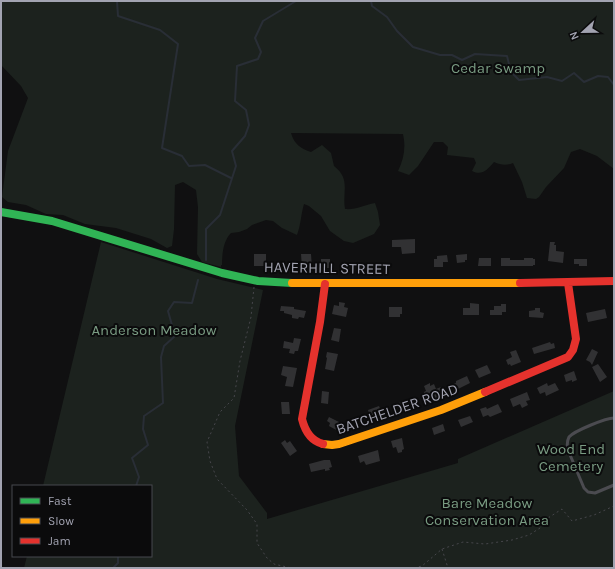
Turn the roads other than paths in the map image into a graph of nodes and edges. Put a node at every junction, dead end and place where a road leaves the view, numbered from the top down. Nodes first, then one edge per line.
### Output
1 (1, 212) edge
2 (614, 281) edge
3 (325, 284) junction
4 (568, 284) junction
5 (614, 418) edge
6 (614, 485) edge

1 - 3 main road, HAVERHILL STREET
2 - 4 main road, HAVERHILL STREET
3 - 4 main road, HAVERHILL STREET
3 - 4 main road, BATCHELDER ROAD
5 - 6 lane

